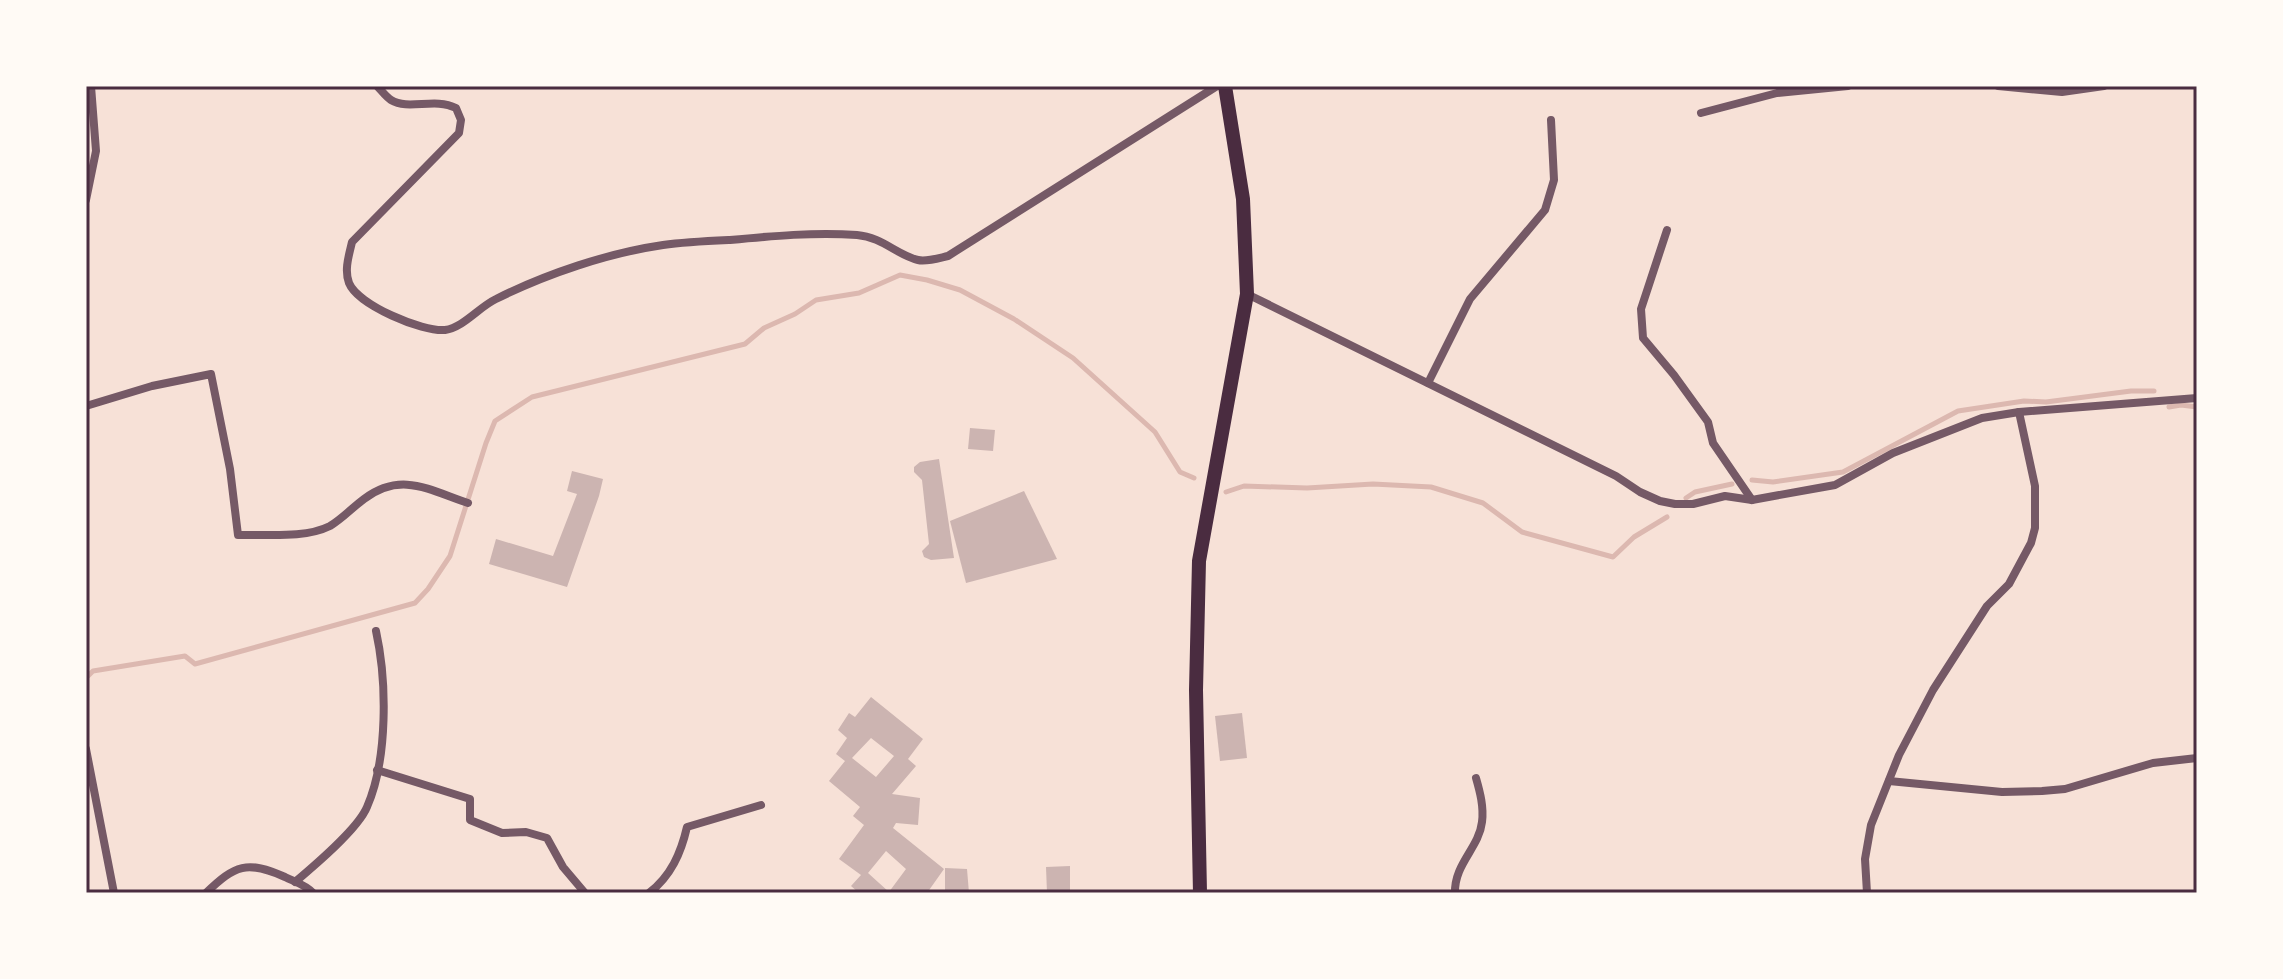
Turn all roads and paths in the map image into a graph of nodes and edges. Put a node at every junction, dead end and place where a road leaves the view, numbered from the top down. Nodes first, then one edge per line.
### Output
1 (91, 86) edge
2 (377, 86) edge
3 (1217, 86) edge
4 (1225, 86) edge
5 (1848, 86) edge
6 (1998, 86) edge
7 (2104, 86) edge
8 (1701, 113) dead end
9 (1551, 120) dead end
10 (86, 200) edge
11 (1667, 230) dead end
12 (1247, 294) junction
13 (1428, 383) junction
14 (2197, 398) edge
15 (86, 406) edge
16 (2019, 412) junction
17 (1752, 500) junction
18 (468, 503) dead end
19 (376, 631) dead end
20 (86, 749) edge
21 (2197, 758) edge
22 (377, 770) junction
23 (1476, 778) dead end
24 (1889, 781) junction
25 (761, 805) dead end
26 (295, 882) junction
27 (114, 893) edge
28 (206, 893) edge
29 (313, 893) edge
30 (585, 893) edge
31 (649, 893) edge
32 (1200, 893) edge
33 (1455, 893) edge
34 (1867, 893) edge

1 - 10 street
2 - 3 street
4 - 12 highway
5 - 8 street
6 - 7 street
9 - 13 street
11 - 17 street
12 - 13 street
12 - 32 highway
13 - 17 street
14 - 16 street
15 - 18 street
16 - 17 street
16 - 24 street
19 - 22 street
20 - 27 street
21 - 24 street
22 - 26 street
22 - 30 street
23 - 33 street
24 - 34 street
25 - 31 street
26 - 28 street
26 - 29 street

